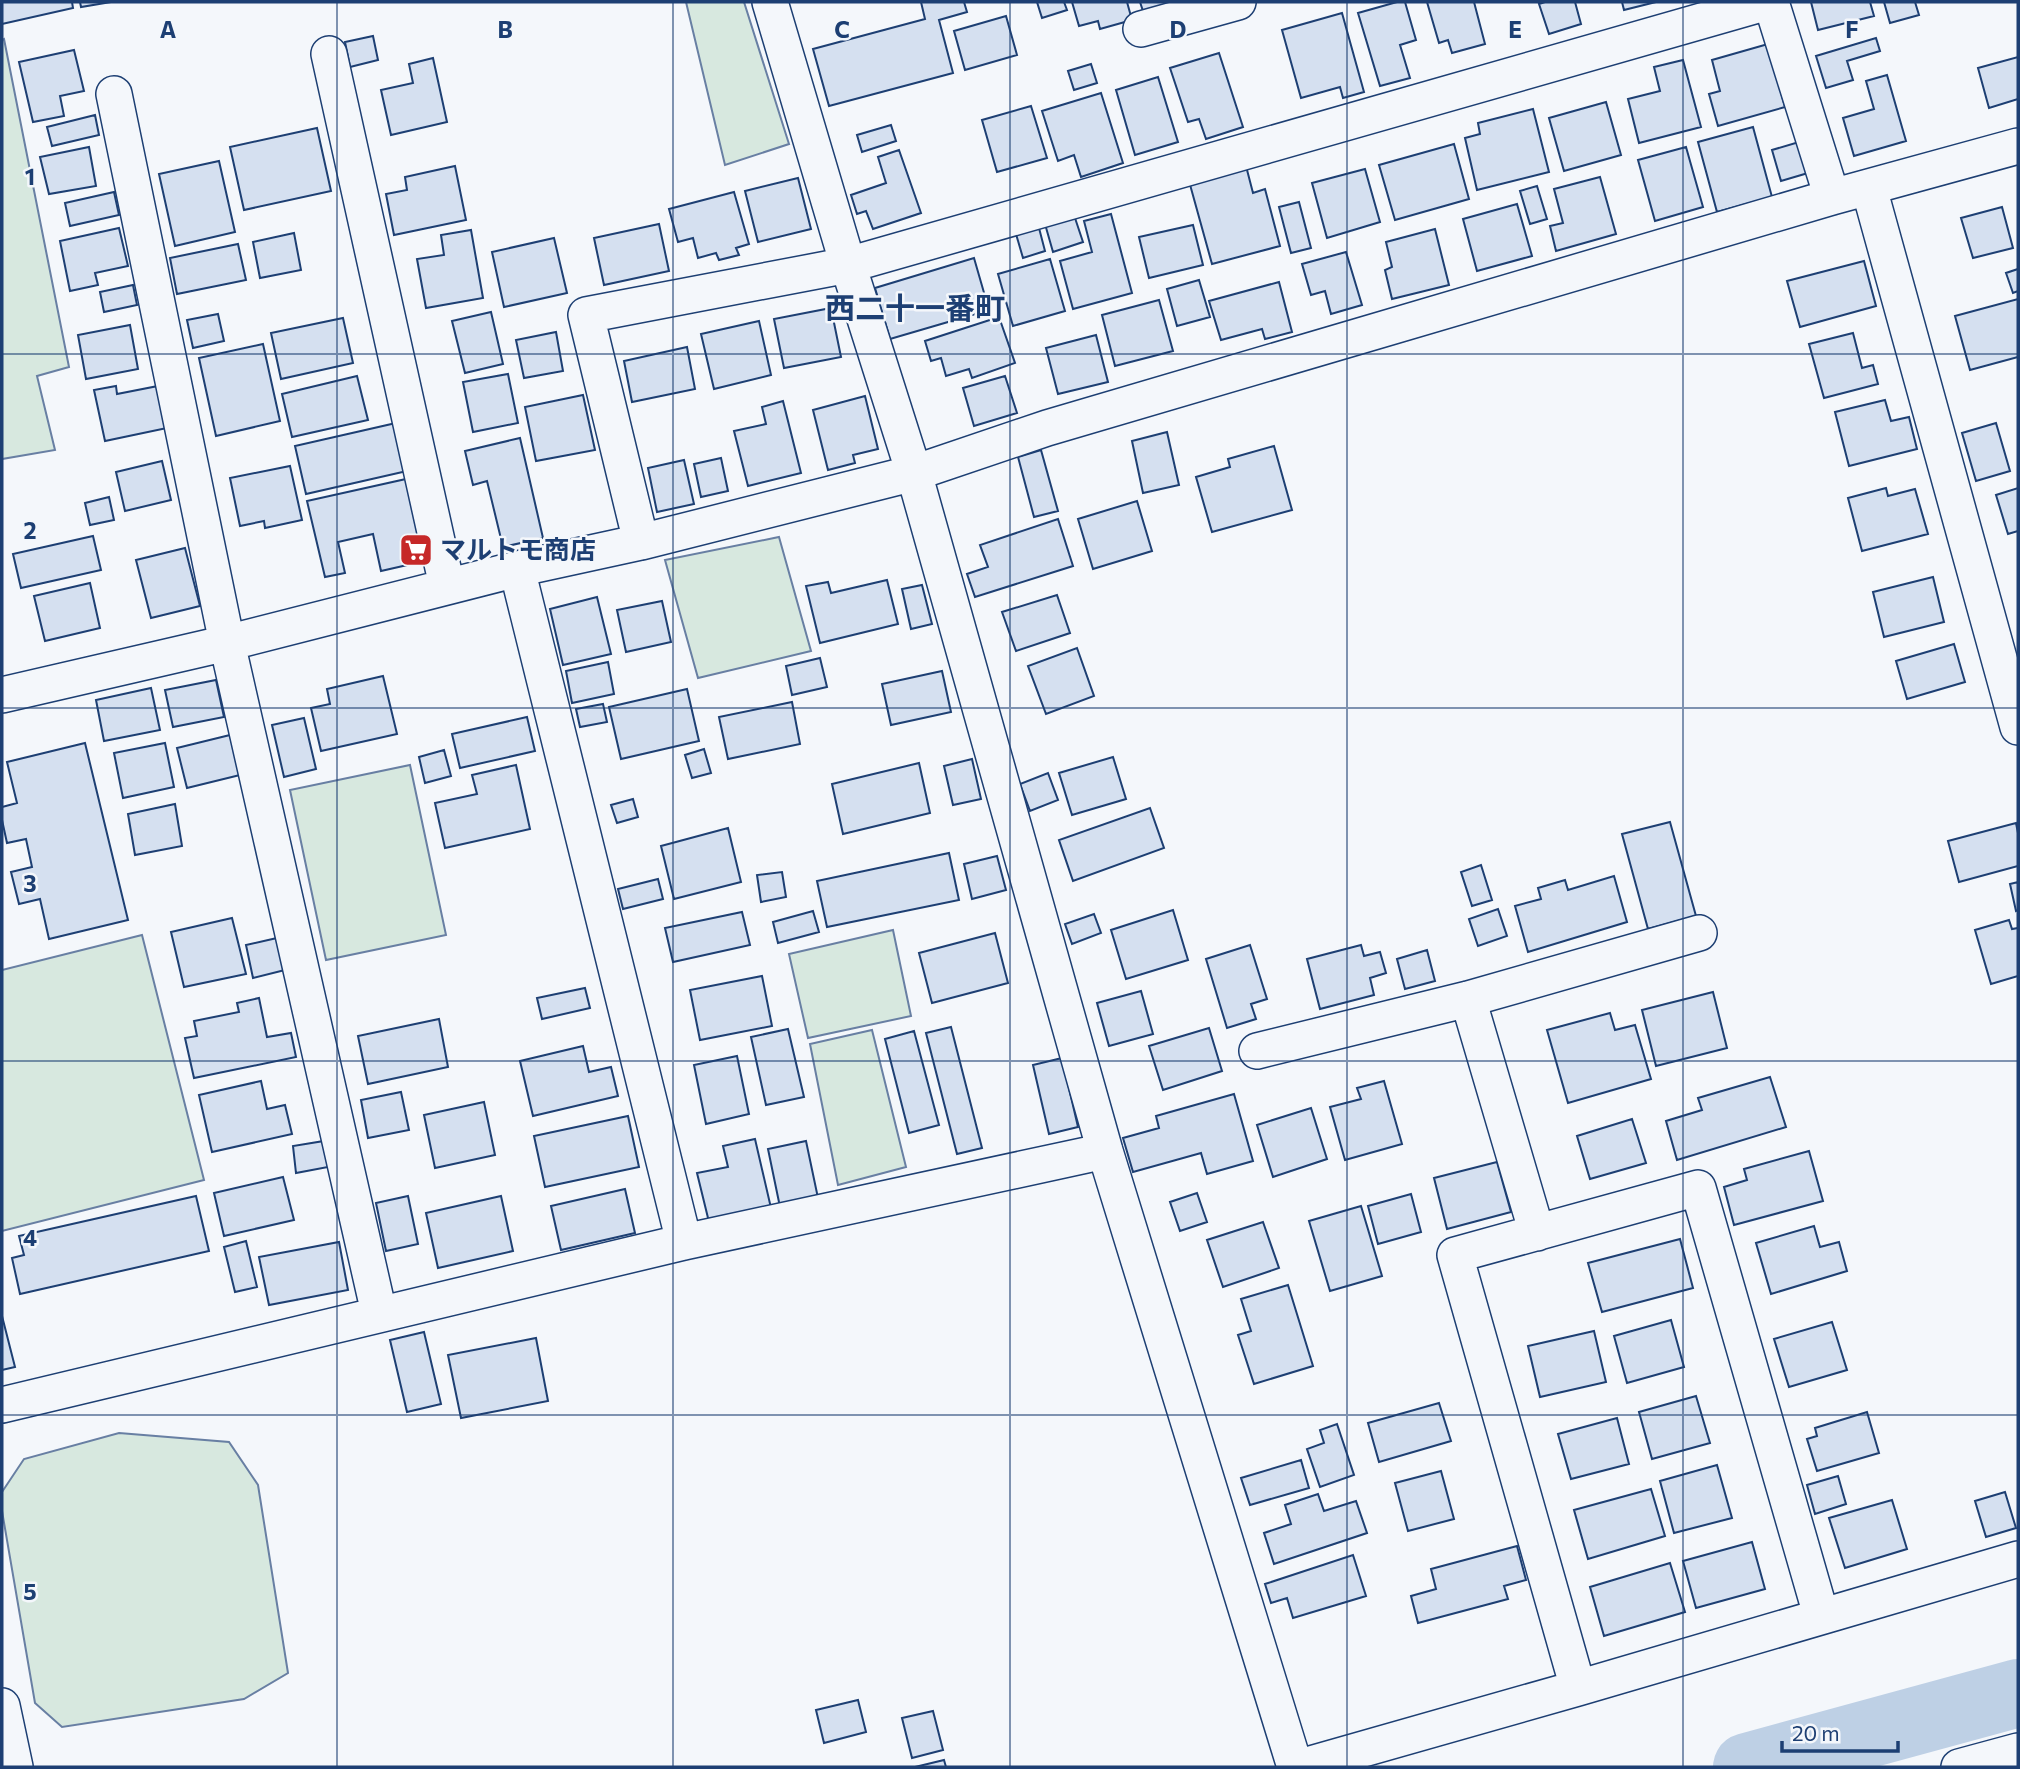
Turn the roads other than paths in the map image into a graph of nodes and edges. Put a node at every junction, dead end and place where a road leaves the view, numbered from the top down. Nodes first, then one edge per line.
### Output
1 (770, 2) edge
2 (1238, 2) edge
3 (1770, 2) edge
4 (1141, 29) dead end
5 (329, 54) dead end
6 (114, 94) dead end
7 (2018, 146) edge
8 (1869, 188) junction
9 (1832, 197) junction
10 (848, 265) junction
11 (914, 473) junction
12 (641, 542) junction
13 (516, 569) junction
14 (447, 586) junction
15 (228, 643) junction
16 (2, 695) edge
17 (2018, 727) edge
18 (1699, 933) dead end
19 (1468, 999) junction
20 (1257, 1051) dead end
21 (1105, 1151) junction
22 (1537, 1233) junction
23 (684, 1242) junction
24 (379, 1313) junction
25 (2, 1405) edge
26 (2018, 1559) edge
27 (1821, 1615) junction
28 (1578, 1688) junction
29 (2, 1706) edge
30 (2018, 1751) edge
31 (15, 1767) edge
32 (1297, 1767) edge
33 (1959, 1767) edge

1 - 10 street
2 - 4 street
3 - 9 street
3 - 10 street
5 - 14 street
6 - 15 street
7 - 8 street
8 - 9 street
8 - 17 street
9 - 11 street
10 - 11 street
10 - 12 street
11 - 12 street
11 - 21 street
12 - 13 street
13 - 14 street
13 - 23 street
14 - 15 street
15 - 16 street
15 - 24 street
18 - 19 street
19 - 20 street
19 - 22 street
21 - 23 street
21 - 32 street
22 - 27 street
22 - 28 street
23 - 24 street
24 - 25 street
26 - 27 street
27 - 28 street
28 - 32 street
29 - 31 street
30 - 33 street

